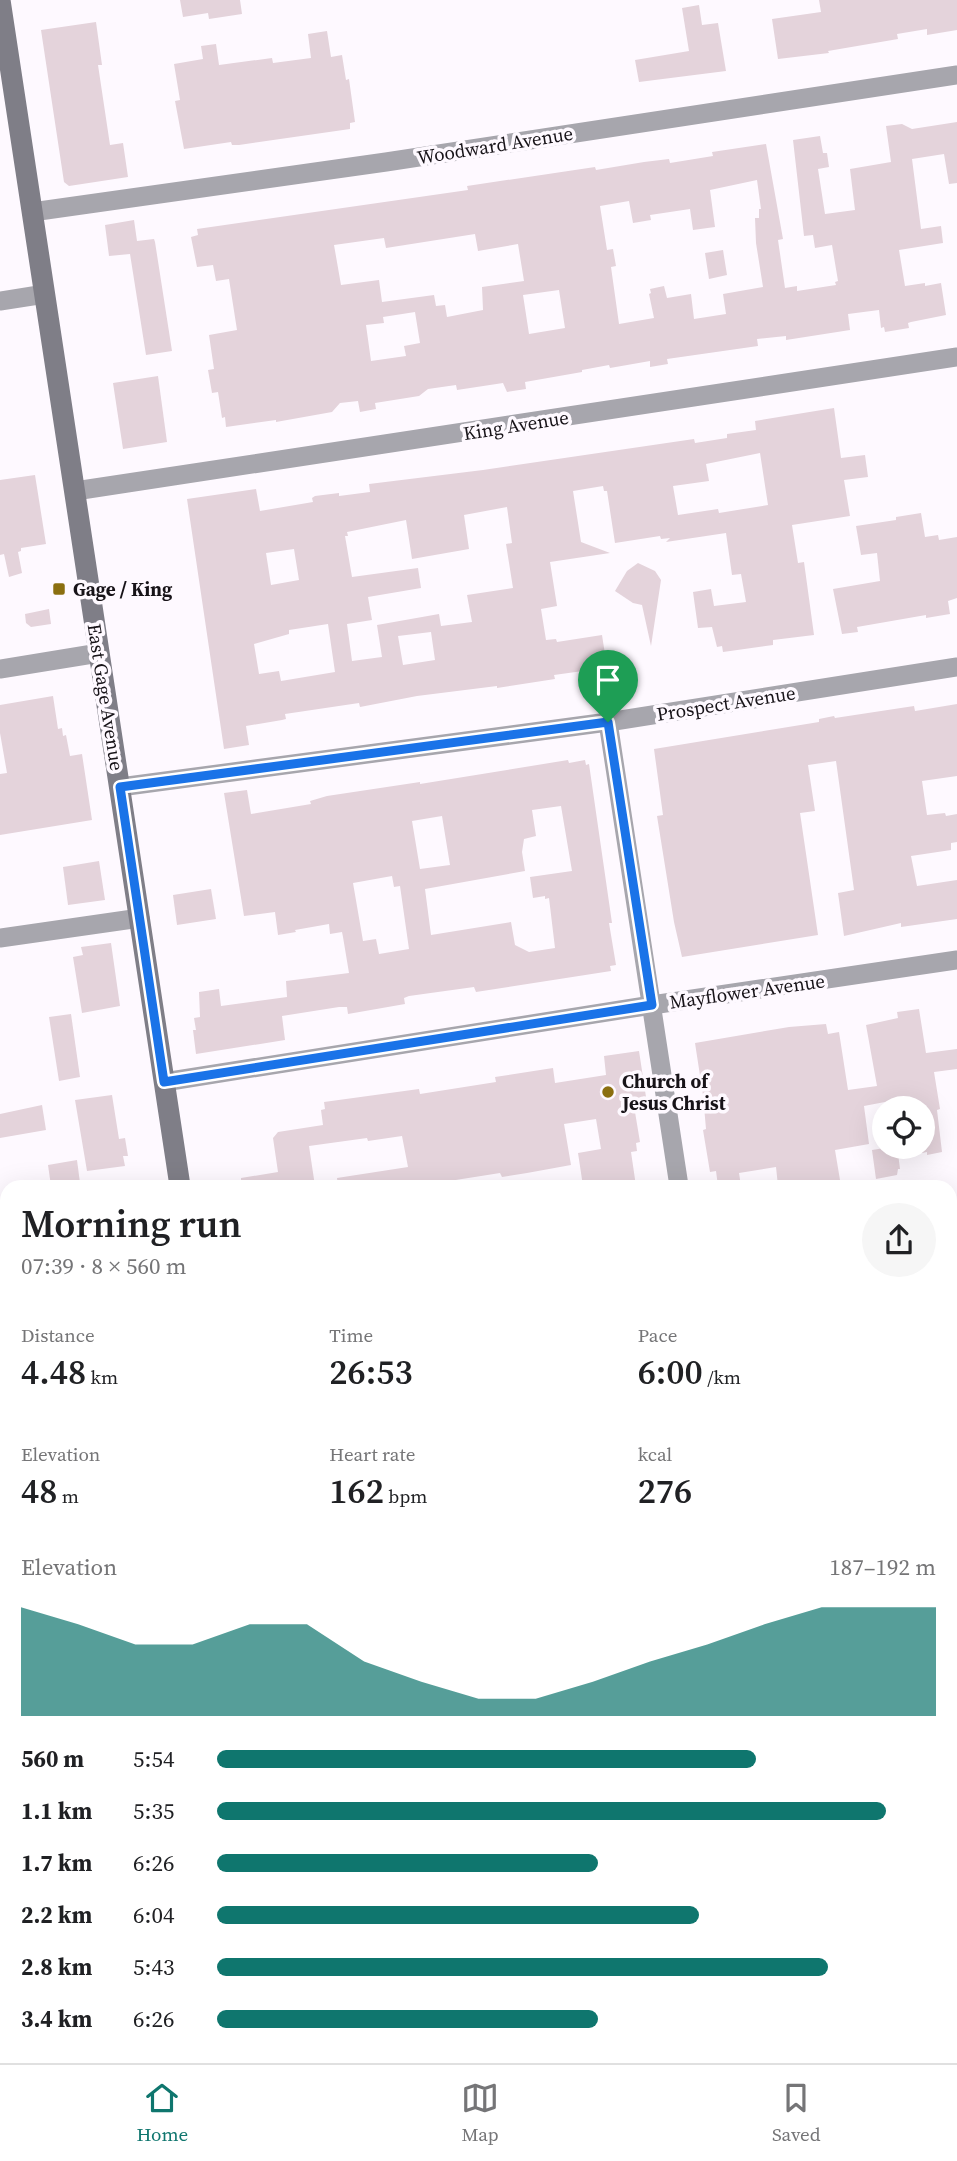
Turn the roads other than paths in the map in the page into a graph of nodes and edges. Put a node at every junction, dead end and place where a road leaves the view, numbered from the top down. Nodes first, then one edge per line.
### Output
1 (0, 1) edge
2 (957, 75) edge
3 (32, 212) junction
4 (45, 294) junction
5 (0, 301) edge
6 (957, 357) edge
7 (75, 491) junction
8 (99, 653) junction
9 (957, 667) edge
10 (0, 669) edge
11 (608, 722) junction
12 (120, 787) junction
13 (140, 918) junction
14 (0, 938) edge
15 (957, 960) edge
16 (652, 1005) junction
17 (164, 1082) junction
18 (179, 1180) edge
19 (678, 1180) edge

1 - 3 main road, East Gage Avenue
2 - 3 street, Woodward Avenue
3 - 4 main road, East Gage Avenue
4 - 5 street
4 - 7 main road, East Gage Avenue
6 - 7 street, King Avenue
7 - 8 main road, East Gage Avenue
8 - 10 street
8 - 12 main road, East Gage Avenue
9 - 11 street, Prospect Avenue
11 - 12 street, Prospect Avenue
11 - 16 street
12 - 13 main road, East Gage Avenue
13 - 14 street
13 - 17 main road, East Gage Avenue
15 - 16 street, Mayflower Avenue
16 - 17 street, Mayflower Avenue
16 - 19 street
17 - 18 main road, East Gage Avenue

